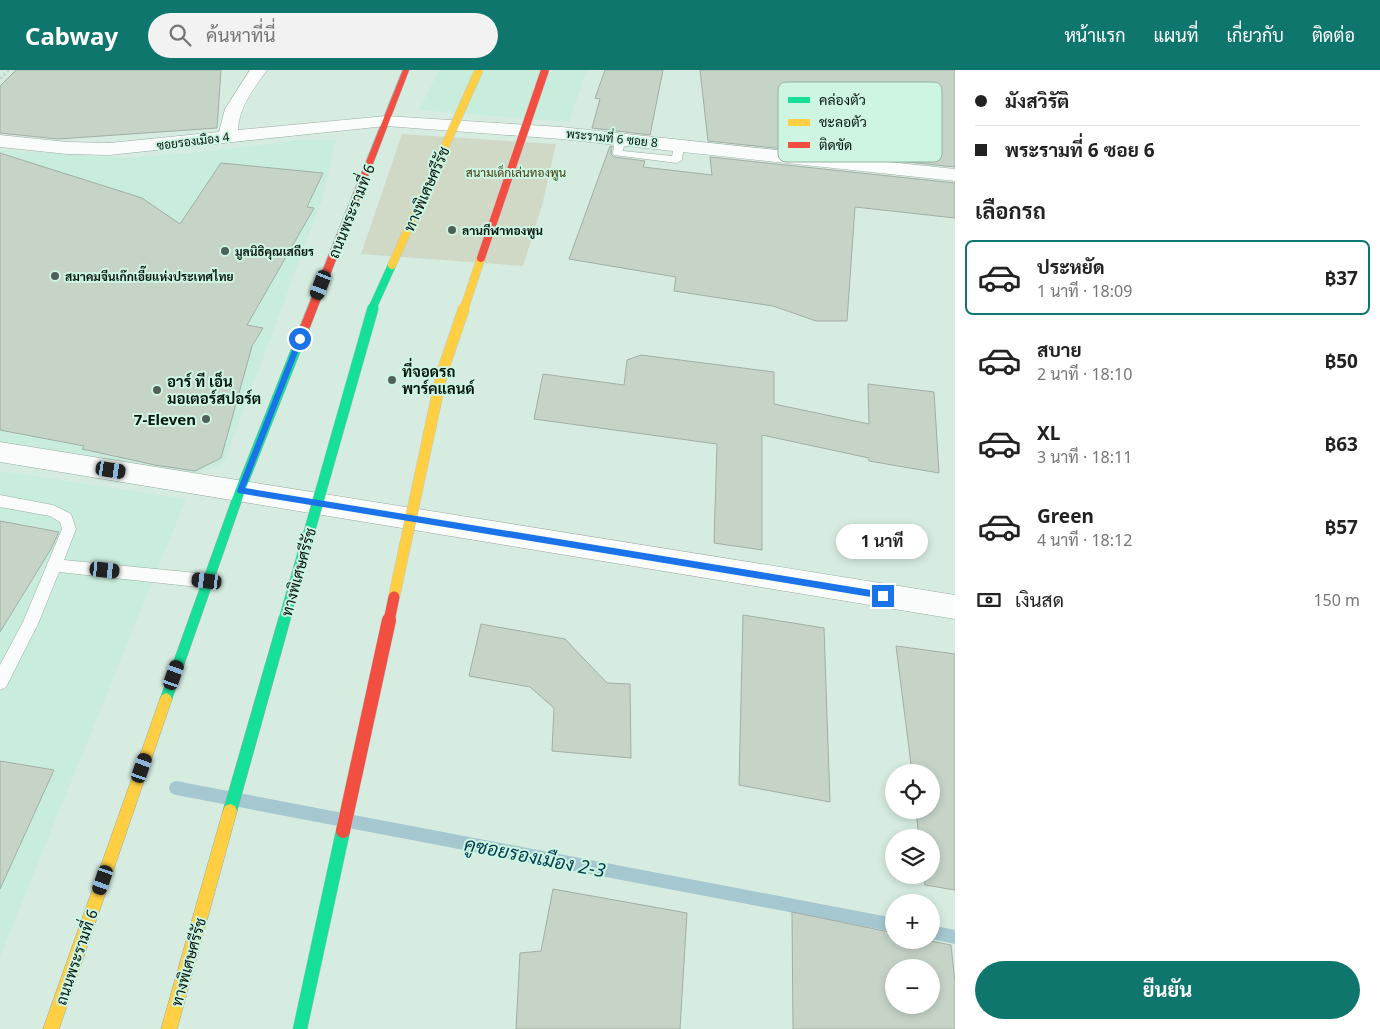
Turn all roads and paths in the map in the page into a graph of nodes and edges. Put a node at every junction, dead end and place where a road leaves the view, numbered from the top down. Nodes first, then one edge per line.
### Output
1 (9, 70) edge
2 (259, 70) edge
3 (406, 70) edge
4 (479, 70) edge
5 (545, 70) edge
6 (0, 79) edge
7 (386, 121) junction
8 (228, 137) junction
9 (0, 141) edge
10 (778, 156) edge
11 (836, 162) edge
12 (955, 175) edge
13 (0, 452) edge
14 (240, 491) junction
15 (0, 501) edge
16 (55, 565) junction
17 (207, 581) junction
18 (955, 608) edge
19 (0, 682) edge
20 (51, 1029) edge
21 (169, 1029) edge
22 (300, 1029) edge

1 - 6 path
2 - 8 street
3 - 7 main road, ถนนพระรามที่ 6
4 - 21 main road, ทางพิเศษศรีรัช, bridge
5 - 22 main road, bridge
7 - 8 street, ซอยรองเมือง 4
7 - 10 street, พระรามที่ 6 ซอย 8
7 - 14 main road, ถนนพระรามที่ 6
8 - 9 street, ซอยรองเมือง 4
11 - 12 street, พระรามที่ 6 ซอย 8
13 - 14 street
14 - 17 main road, ถนนพระรามที่ 6
14 - 18 street
15 - 16 lane
16 - 17 lane
16 - 19 lane
17 - 20 main road, ถนนพระรามที่ 6

